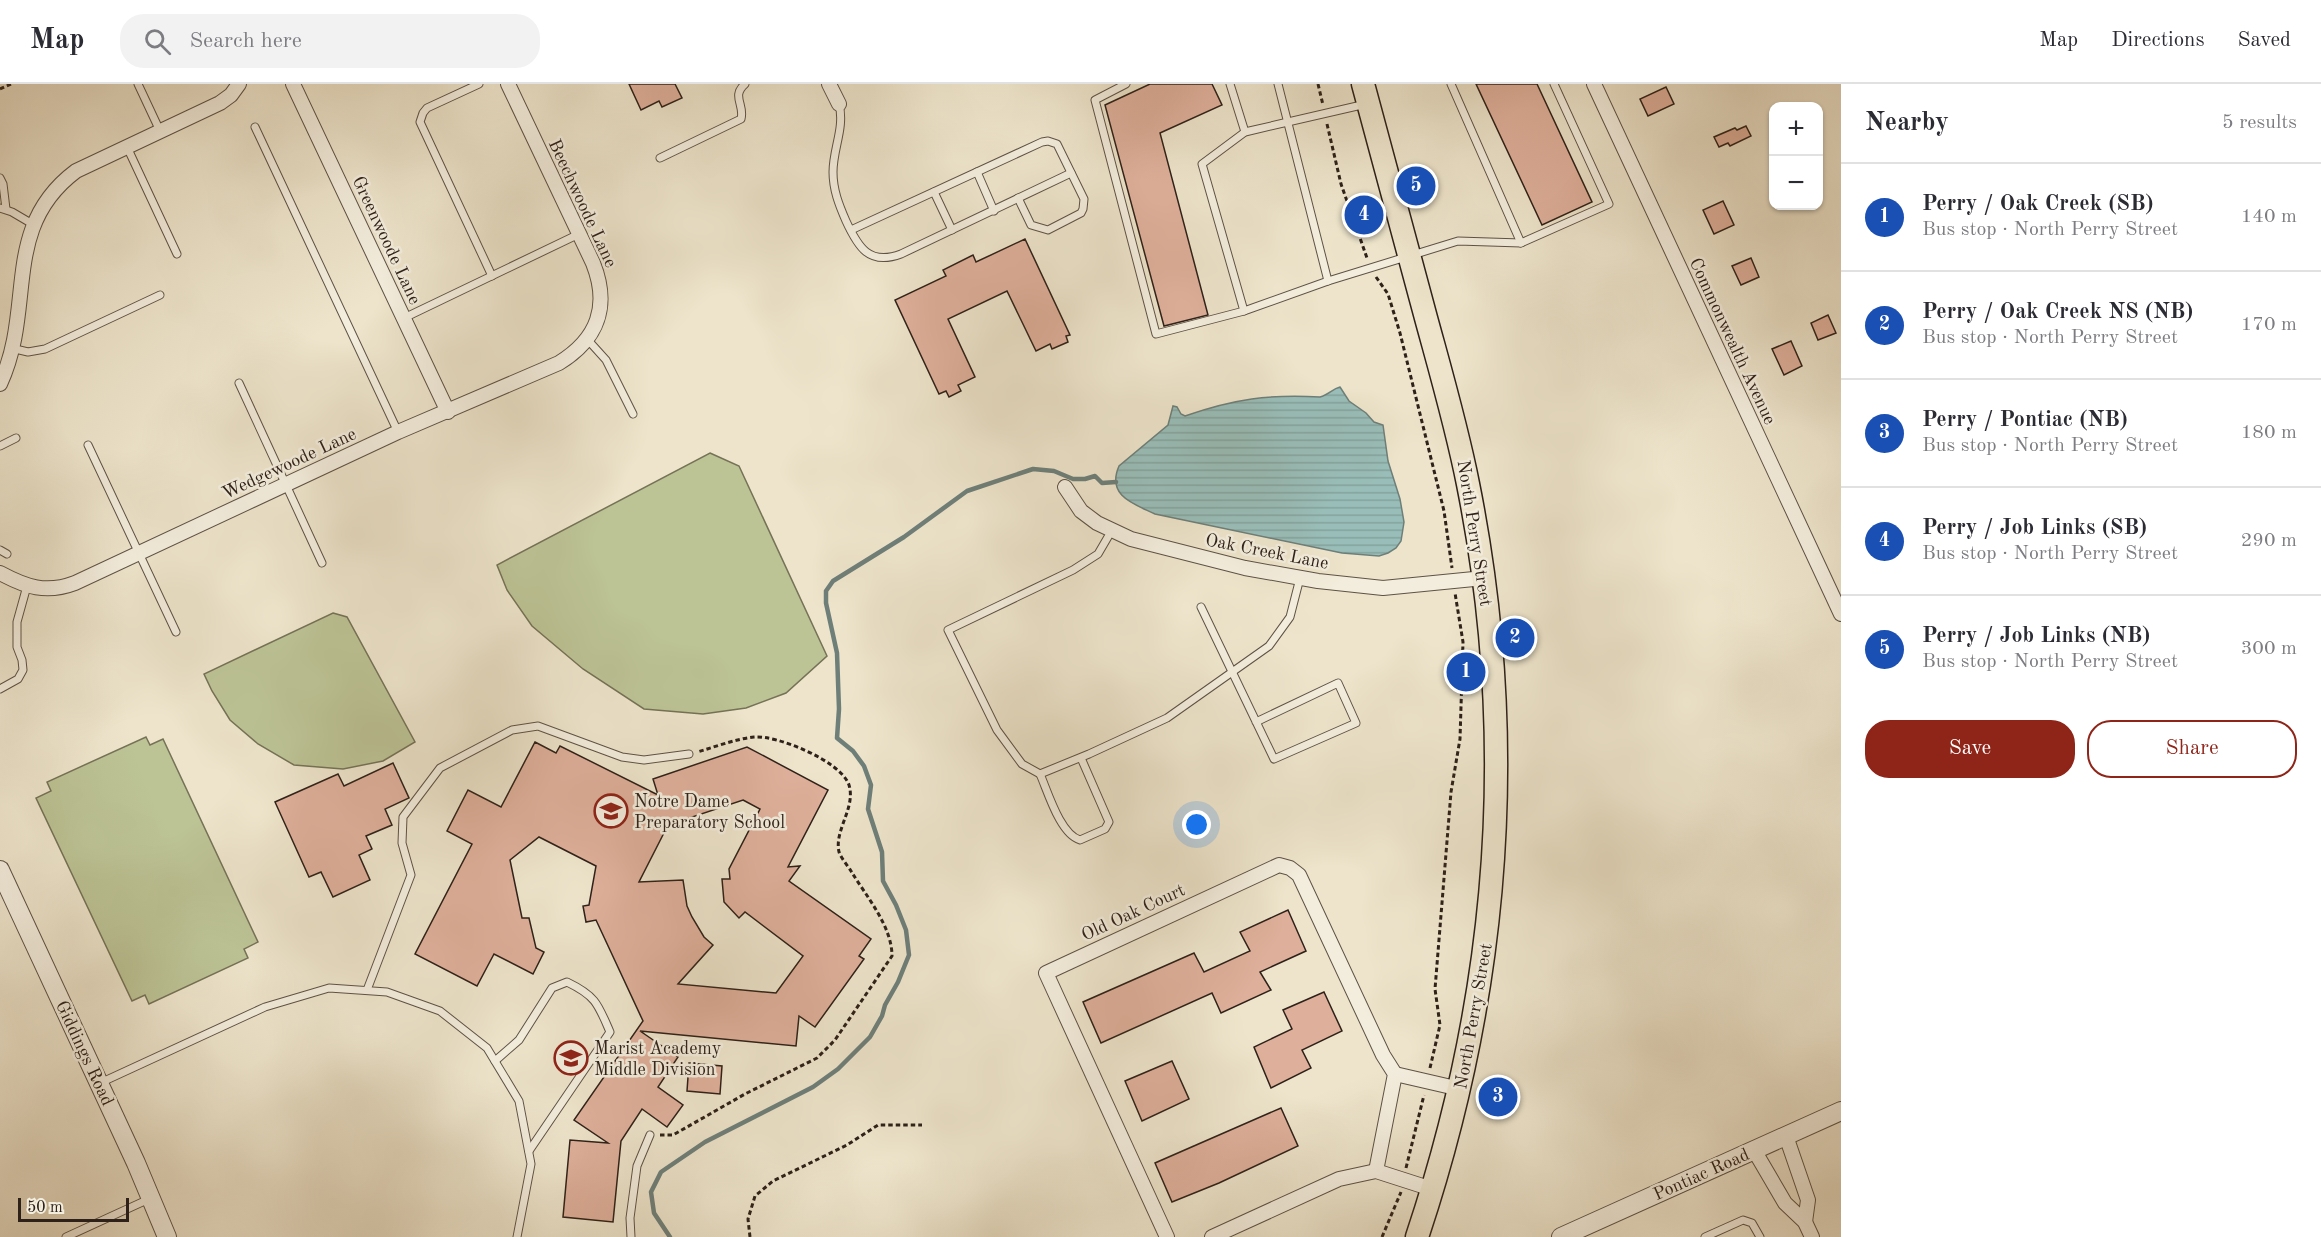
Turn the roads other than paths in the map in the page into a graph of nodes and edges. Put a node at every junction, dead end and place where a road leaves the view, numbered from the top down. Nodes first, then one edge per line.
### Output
1 (138, 84) edge
2 (239, 84) edge
3 (293, 84) edge
4 (479, 84) edge
5 (745, 84) edge
6 (829, 84) edge
7 (1126, 84) edge
8 (1230, 84) edge
9 (1278, 84) edge
10 (1451, 84) edge
11 (1554, 84) edge
12 (1594, 84) edge
13 (514, 86) edge
14 (1366, 94) edge
15 (839, 104) joint
16 (1288, 122) junction
17 (255, 127) dead end
18 (160, 131) junction
19 (1245, 132) junction
20 (127, 147) junction
21 (660, 158) dead end
22 (977, 172) junction
23 (1071, 172) junction
24 (0, 177) edge
25 (934, 192) junction
26 (1018, 198) junction
27 (3, 209) edge
28 (994, 211) junction
29 (29, 222) junction
30 (851, 230) junction
31 (952, 230) junction
32 (579, 234) junction
33 (1521, 243) junction
34 (177, 254) dead end
35 (1410, 256) junction
36 (492, 276) junction
37 (1328, 281) junction
38 (160, 295) dead end
39 (1244, 310) junction
40 (404, 318) junction
41 (587, 339) junction
42 (11, 348) junction
43 (239, 383) dead end
44 (0, 384) edge
45 (448, 412) junction
46 (633, 414) dead end
47 (398, 432) junction
48 (16, 438) dead end
49 (88, 445) dead end
50 (0, 446) edge
51 (286, 485) junction
52 (1065, 487) dead end
53 (1112, 530) junction
54 (0, 550) edge
55 (8, 554) dead end
56 (139, 554) junction
57 (322, 563) dead end
58 (0, 573) edge
59 (1300, 578) junction
60 (1484, 578) junction
61 (27, 586) junction
62 (1201, 607) dead end
63 (1841, 614) edge
64 (176, 632) dead end
65 (1231, 672) junction
66 (0, 689) edge
67 (1256, 722) junction
68 (689, 754) road end
69 (1081, 758) junction
70 (1040, 774) junction
71 (0, 870) edge
72 (367, 990) junction
73 (495, 1061) junction
74 (1395, 1074) junction
75 (100, 1083) junction
76 (1461, 1089) junction
77 (1841, 1111) edge
78 (650, 1135) road end
79 (1786, 1136) junction
80 (1754, 1150) junction
81 (529, 1151) junction
82 (1376, 1171) junction
83 (1432, 1189) junction
84 (151, 1198) junction
85 (1805, 1222) junction
86 (1420, 1236) edge
87 (66, 1237) edge
88 (167, 1237) edge
89 (516, 1237) edge
90 (632, 1237) edge
91 (1167, 1237) edge
92 (1212, 1237) edge
93 (1561, 1237) edge
94 (1705, 1237) edge
95 (1760, 1237) edge
96 (1812, 1237) edge

1 - 18 lane
2 - 18 street
3 - 40 street, Greenwoode Lane
4 - 36 lane
5 - 21 lane
6 - 15 street
7 - 39 lane
8 - 19 lane
9 - 16 lane
10 - 33 lane
11 - 33 lane
12 - 63 street, Commonwealth Avenue
13 - 32 street, Beechwoode Lane
14 - 16 lane
14 - 35 main road, North Perry Street
15 - 30 lane
16 - 19 lane
16 - 37 lane
17 - 47 lane
18 - 20 street
19 - 39 lane
20 - 29 street
20 - 34 lane
22 - 23 lane
22 - 25 lane
22 - 28 lane
23 - 26 lane
23 - 26 lane
24 - 27 lane
25 - 30 lane
25 - 31 lane
26 - 28 lane
27 - 29 lane
28 - 31 lane
29 - 42 street
30 - 31 lane
32 - 36 lane
32 - 41 street, Beechwoode Lane
33 - 35 lane
35 - 37 lane
35 - 60 main road, North Perry Street
36 - 40 lane
37 - 39 lane
38 - 42 lane
40 - 45 street, Greenwoode Lane
41 - 45 street, Wedgewoode Lane
41 - 46 lane
42 - 44 street
43 - 51 lane
45 - 47 street, Wedgewoode Lane
47 - 51 street, Wedgewoode Lane
48 - 50 lane
49 - 56 lane
51 - 56 street, Wedgewoode Lane
51 - 57 lane
52 - 53 street, Oak Creek Lane
53 - 59 street, Oak Creek Lane
53 - 70 lane
54 - 55 lane
56 - 61 street, Wedgewoode Lane
56 - 64 lane
58 - 61 street, Wedgewoode Lane
59 - 60 street, Oak Creek Lane
59 - 65 lane
60 - 76 main road, North Perry Street
61 - 66 lane
62 - 65 lane
65 - 67 lane
65 - 69 lane
67 - 67 lane
68 - 72 lane
69 - 70 lane
69 - 70 lane
71 - 75 street, Giddings Road
72 - 73 lane
72 - 75 lane
73 - 81 lane
73 - 81 lane
74 - 76 street
74 - 82 street
74 - 91 street, Old Oak Court
75 - 84 street, Giddings Road
76 - 83 main road, North Perry Street
77 - 79 street, Pontiac Road
78 - 90 lane
79 - 80 street, Pontiac Road
79 - 85 street
80 - 85 street
80 - 93 street, Pontiac Road
81 - 89 lane
82 - 83 street
82 - 92 street
83 - 86 main road, North Perry Street
84 - 87 lane
84 - 88 street, Giddings Road
85 - 96 street
94 - 95 lane

